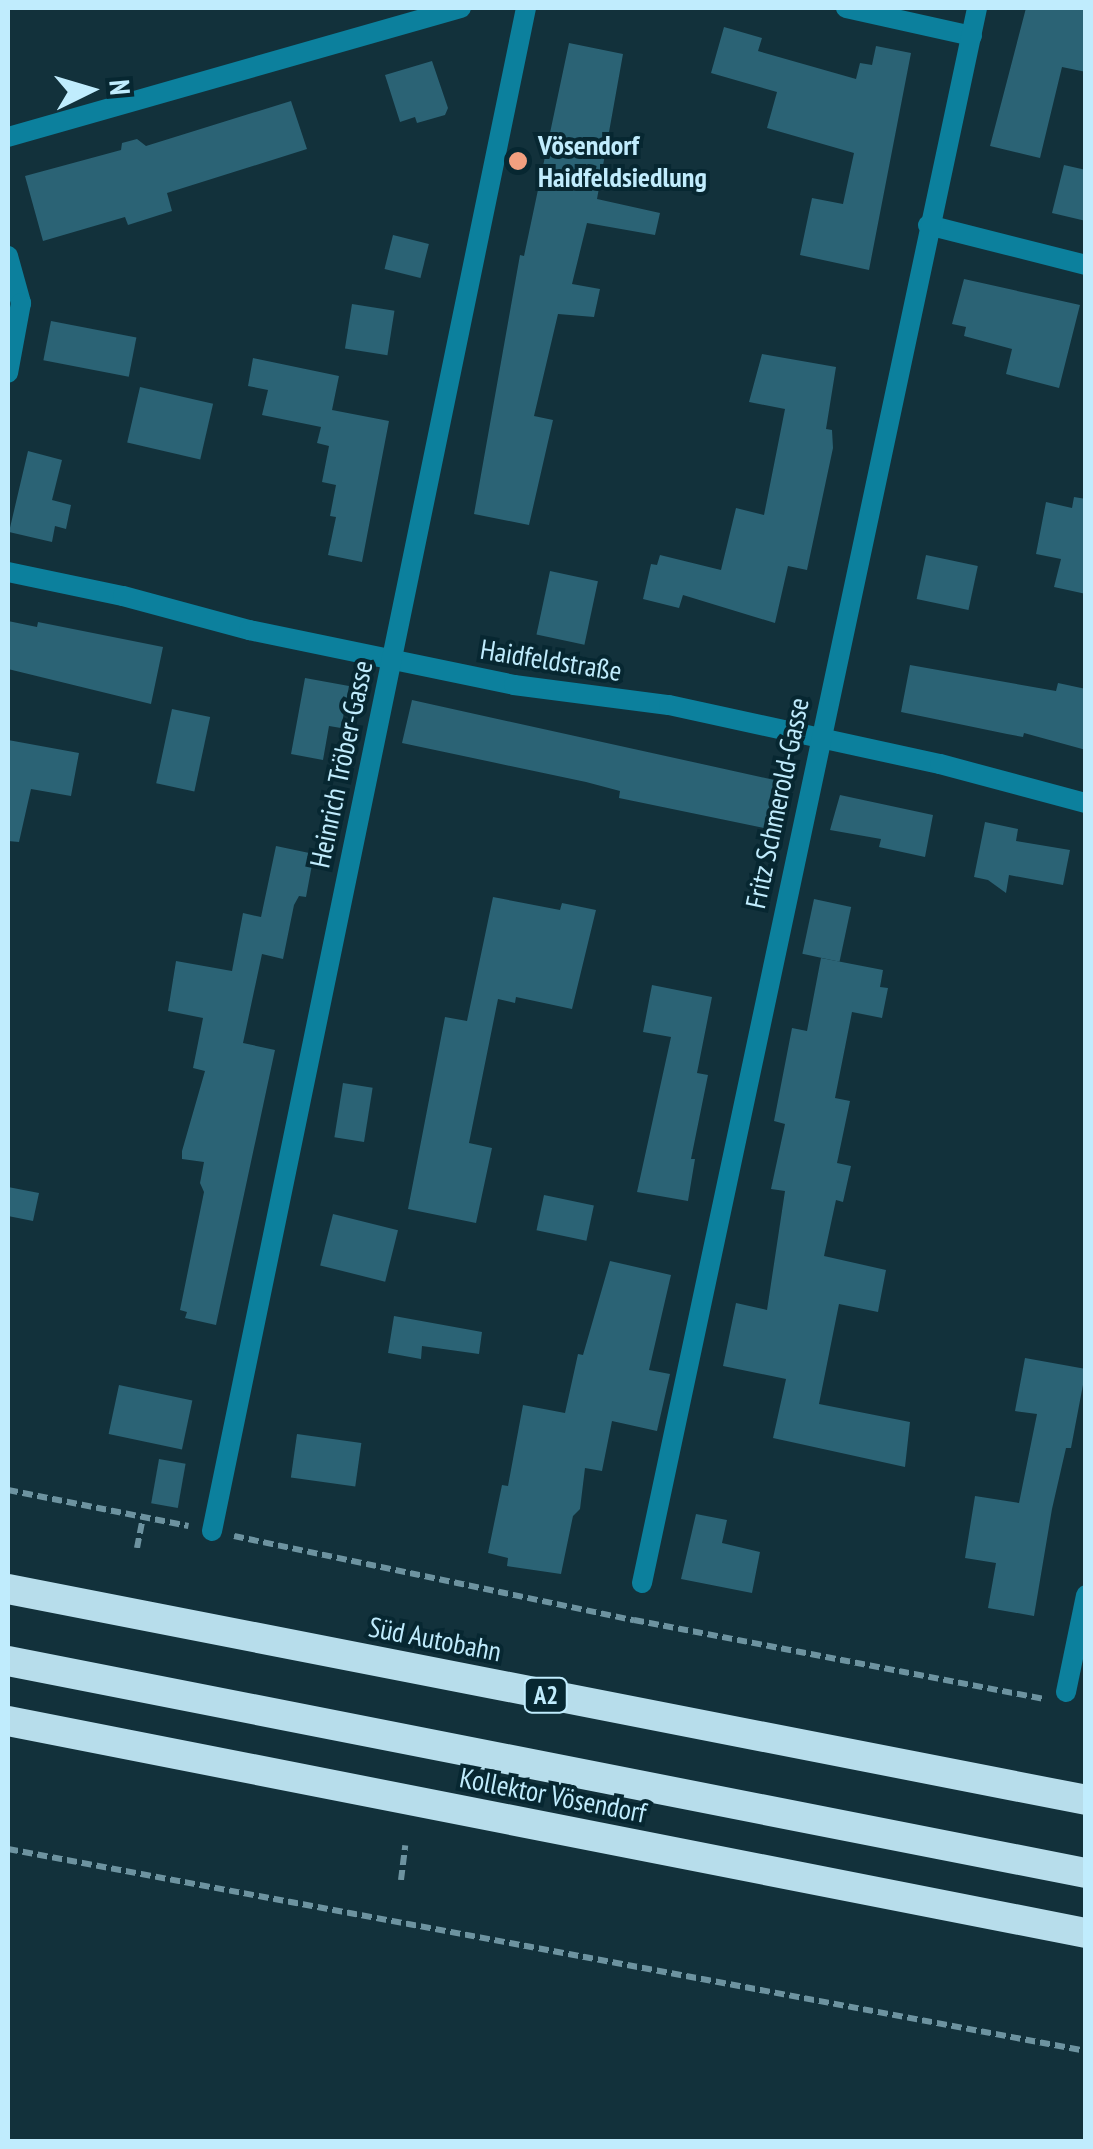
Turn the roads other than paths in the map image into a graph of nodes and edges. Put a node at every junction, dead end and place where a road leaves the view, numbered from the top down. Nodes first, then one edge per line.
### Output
1 (461, 8) edge
2 (526, 8) edge
3 (846, 8) edge
4 (977, 8) edge
5 (972, 36) junction
6 (8, 137) edge
7 (928, 225) junction
8 (8, 256) edge
9 (1086, 264) edge
10 (8, 373) edge
11 (8, 572) edge
12 (390, 658) junction
13 (818, 739) junction
14 (1086, 803) edge
15 (212, 1532) road end
16 (642, 1582) dead end
17 (8, 1588) edge
18 (1086, 1596) edge
19 (8, 1662) edge
20 (1065, 1697) road end
21 (8, 1721) edge
22 (1086, 1800) edge
23 (1086, 1873) edge
24 (1086, 1933) edge

1 - 6 street
2 - 12 street, Heinrich Tröber-Gasse
3 - 5 street
4 - 5 street, Fritz Schmerold-Gasse
5 - 7 street, Fritz Schmerold-Gasse
7 - 9 street
7 - 13 street, Fritz Schmerold-Gasse
8 - 10 street
11 - 12 street, Haidfeldstraße
12 - 13 street, Haidfeldstraße
12 - 15 street, Heinrich Tröber-Gasse
13 - 14 street, Haidfeldstraße
13 - 16 street, Fritz Schmerold-Gasse
17 - 22 highway, Süd Autobahn / A2
18 - 20 street
19 - 23 highway
21 - 24 highway, Kollektor Vösendorf

